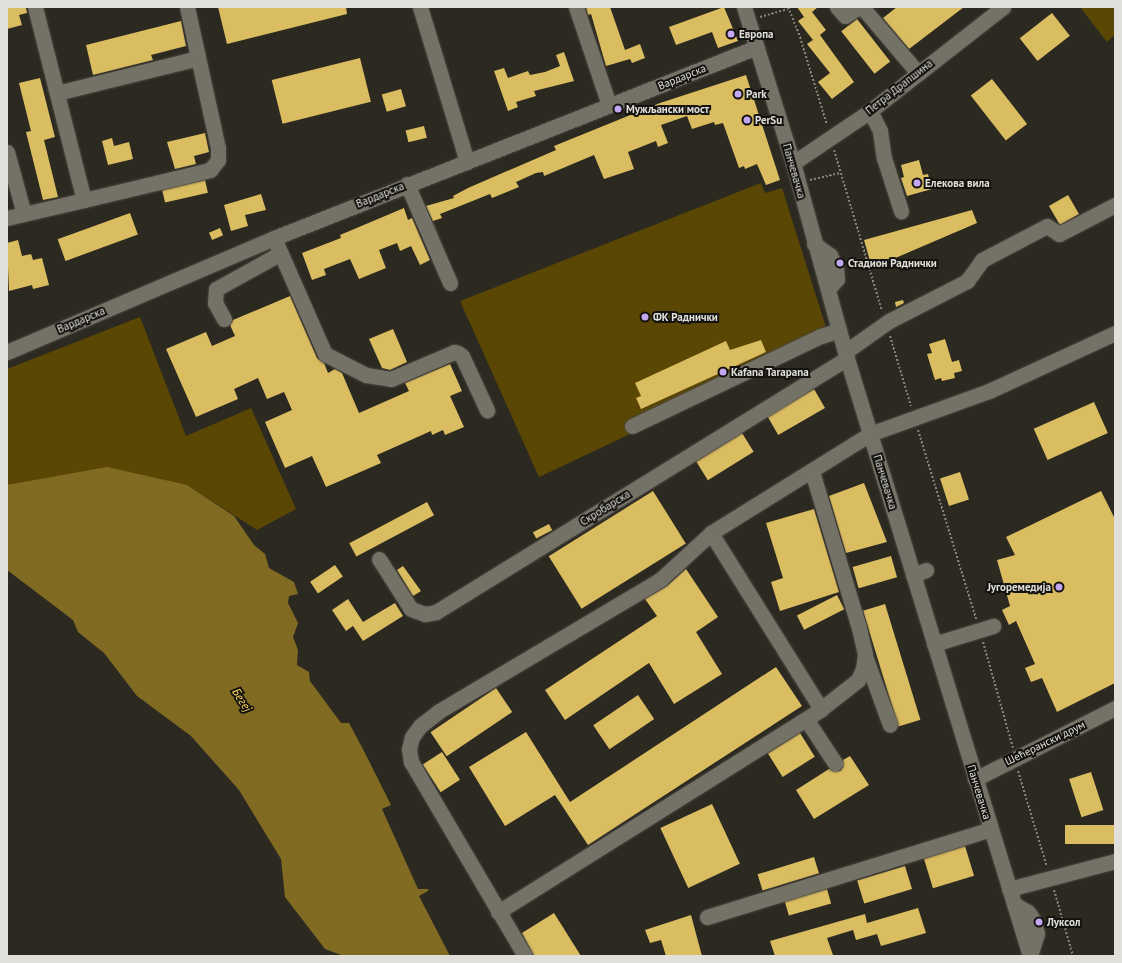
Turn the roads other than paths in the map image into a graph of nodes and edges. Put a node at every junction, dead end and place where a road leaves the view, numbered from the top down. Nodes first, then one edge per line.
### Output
1 (35, 7) edge
2 (187, 7) edge
3 (420, 7) edge
4 (576, 7) edge
5 (837, 7) edge
6 (860, 7) edge
7 (998, 9) edge
8 (746, 14) edge
9 (757, 47) junction
10 (198, 58) junction
11 (918, 73) junction
12 (57, 93) junction
13 (609, 106) junction
14 (870, 111) junction
15 (7, 152) edge
16 (467, 162) junction
17 (793, 163) junction
18 (408, 184) junction
19 (84, 200) junction
20 (1115, 205) edge
21 (901, 211) dead end
22 (24, 214) junction
23 (7, 218) edge
24 (274, 238) junction
25 (281, 252) junction
26 (450, 283) dead end
27 (224, 319) dead end
28 (839, 330) junction
29 (1115, 333) edge
30 (7, 352) edge
31 (846, 355) junction
32 (486, 410) dead end
33 (632, 426) dead end
34 (870, 434) junction
35 (812, 471) junction
36 (711, 533) junction
37 (379, 559) dead end
38 (986, 628) road end
39 (934, 644) junction
40 (865, 654) junction
41 (1115, 708) edge
42 (820, 709) junction
43 (806, 718) junction
44 (890, 725) dead end
45 (835, 763) dead end
46 (975, 779) junction
47 (991, 829) junction
48 (1115, 861) edge
49 (1009, 889) junction
50 (498, 912) junction
51 (707, 917) dead end
52 (525, 956) edge
53 (1030, 956) edge

1 - 12 street
2 - 10 street
3 - 16 street
4 - 13 street
5 - 6 street
6 - 11 street
7 - 11 street, Петра Драпшина
8 - 9 street, Панчевачка
9 - 13 street, Вардарска
9 - 17 street, Панчевачка
10 - 12 street
10 - 19 street
11 - 14 street, Петра Драпшина
12 - 19 street
13 - 16 street, Вардарска
14 - 17 street, Петра Драпшина
14 - 21 street
15 - 22 street
16 - 18 street, Вардарска
17 - 28 street, Панчевачка
18 - 24 street, Вардарска
18 - 26 street
19 - 22 street
20 - 31 street, Скробарска
22 - 23 street
24 - 25 street
24 - 30 street, Вардарска
25 - 27 street
25 - 32 street
28 - 31 street, Панчевачка
28 - 33 street
29 - 34 street
31 - 34 street, Панчевачка
31 - 37 street, Скробарска
34 - 35 street
34 - 39 street, Панчевачка
35 - 36 street
35 - 40 street
36 - 42 street
36 - 50 street
38 - 39 street
39 - 46 street, Панчевачка
40 - 42 street
40 - 44 street
41 - 46 street, Шећерански друм
42 - 43 street
43 - 45 street
43 - 50 street
46 - 47 street, Панчевачка
47 - 49 street, Панчевачка
47 - 51 street
48 - 49 street
49 - 53 street, Панчевачка
50 - 52 street

